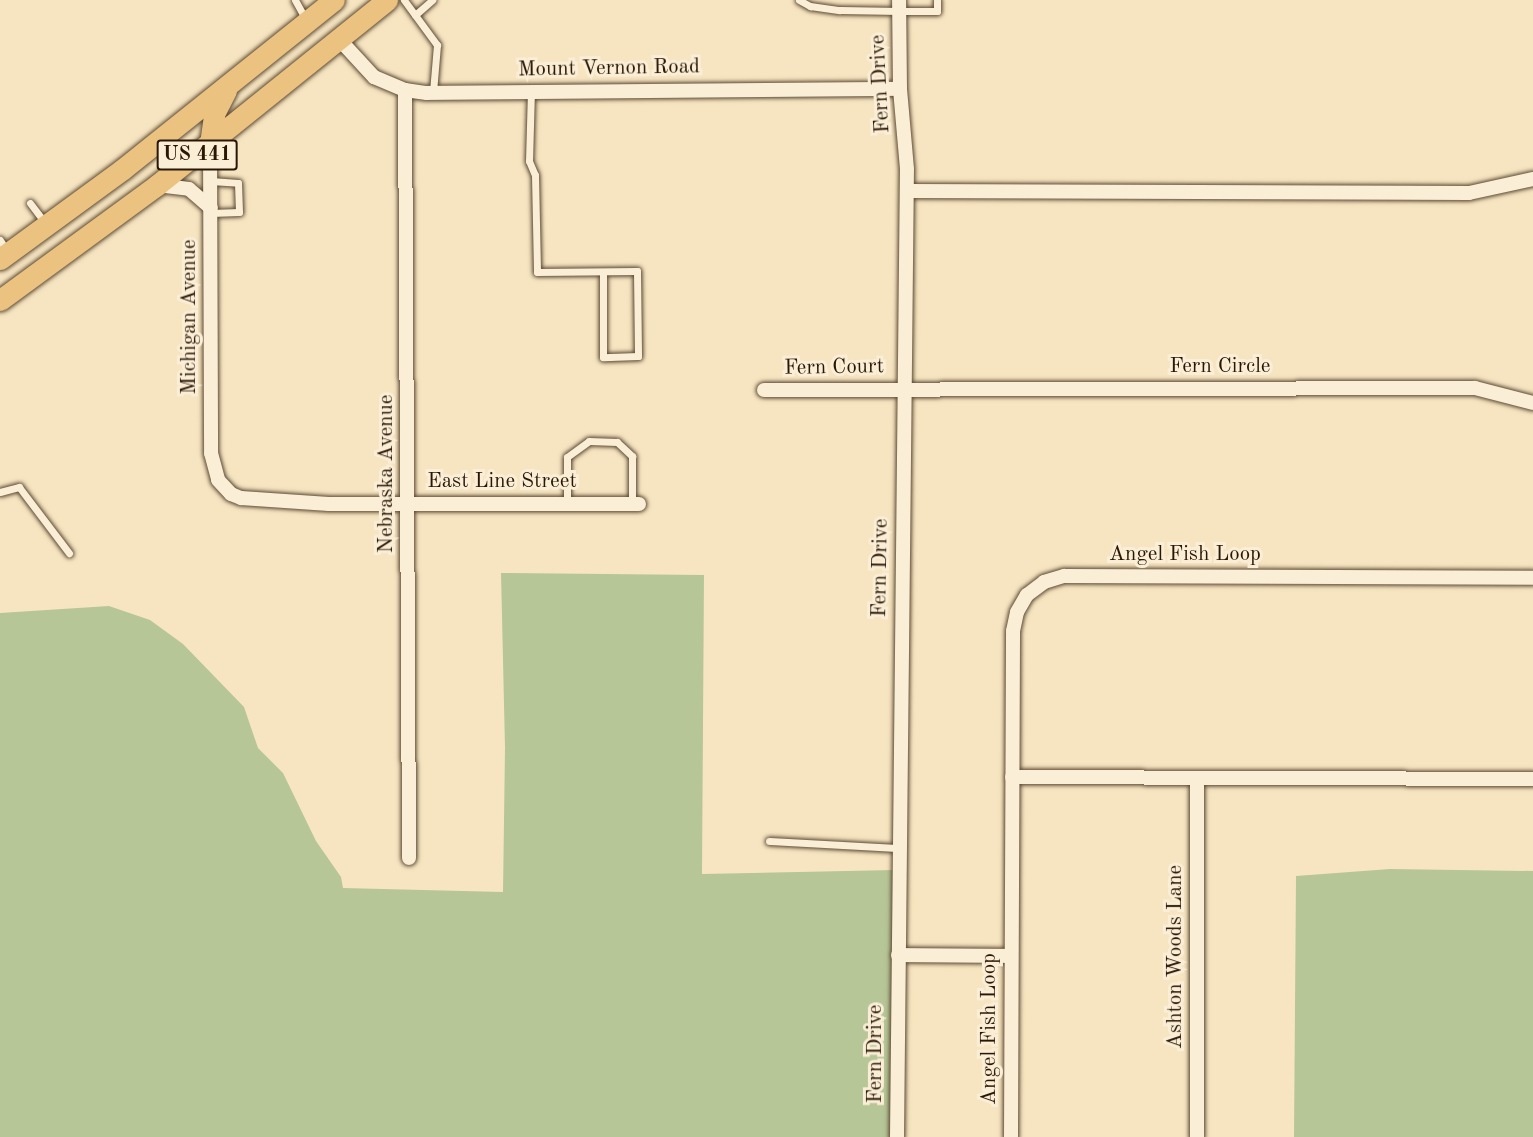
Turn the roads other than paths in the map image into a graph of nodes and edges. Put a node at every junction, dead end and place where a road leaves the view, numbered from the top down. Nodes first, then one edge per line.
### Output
1 (295, 0) edge
2 (334, 0) edge
3 (364, 0) edge
4 (387, 0) edge
5 (404, 0) edge
6 (432, 0) edge
7 (799, 0) edge
8 (937, 0) edge
9 (818, 4) edge
10 (900, 6) edge
11 (415, 15) junction
12 (307, 22) junction
13 (342, 37) junction
14 (227, 87) junction
15 (900, 89) junction
16 (405, 90) junction
17 (531, 90) junction
18 (433, 92) junction
19 (210, 144) junction
20 (1533, 179) edge
21 (211, 181) junction
22 (157, 185) junction
23 (907, 191) junction
24 (30, 204) dead end
25 (211, 210) junction
26 (46, 225) junction
27 (3, 251) edge
28 (603, 272) junction
29 (0, 295) edge
30 (0, 300) edge
31 (904, 387) junction
32 (764, 390) dead end
33 (1533, 403) edge
34 (224, 488) joint
35 (0, 492) edge
36 (408, 503) junction
37 (567, 503) junction
38 (636, 504) joint
39 (69, 553) dead end
40 (1533, 578) edge
41 (1012, 777) junction
42 (1197, 778) junction
43 (1533, 779) edge
44 (769, 841) dead end
45 (898, 848) junction
46 (409, 858) dead end
47 (898, 955) junction
48 (1011, 956) junction
49 (897, 1137) edge
50 (1011, 1137) edge
51 (1197, 1137) edge

1 - 12 lane
2 - 12 main road, US 441
3 - 13 main road
4 - 13 main road, US 441
5 - 11 lane
6 - 11 lane
7 - 9 lane
8 - 10 lane
9 - 10 lane
10 - 15 street, Fern Drive
11 - 18 lane
12 - 14 main road, US 441
13 - 16 street, Mount Vernon Road
13 - 19 main road, US 441
14 - 19 main road
14 - 26 main road, US 441
15 - 17 street, Mount Vernon Road
15 - 23 street, Fern Drive
16 - 18 street, Mount Vernon Road
16 - 36 street, Nebraska Avenue
17 - 18 street, Mount Vernon Road
17 - 28 lane
19 - 21 street, Michigan Avenue
19 - 22 main road, US 441
20 - 23 street
21 - 25 street, Michigan Avenue
21 - 25 lane
22 - 25 street
22 - 30 main road, US 441
23 - 31 street, Fern Drive
24 - 26 lane
25 - 34 street, Michigan Avenue
26 - 27 main road, US 441
27 - 29 main road
28 - 28 lane
31 - 32 street, Fern Court
31 - 33 street, Fern Circle
31 - 45 street, Fern Drive
34 - 36 street, East Line Street
35 - 39 lane
36 - 37 street, East Line Street
36 - 46 street, Nebraska Avenue
37 - 38 street, East Line Street
37 - 38 lane
40 - 41 street, Angel Fish Loop
41 - 42 street
41 - 48 street, Angel Fish Loop
42 - 43 street
42 - 51 street, Ashton Woods Lane
44 - 45 lane
45 - 47 street, Fern Drive
47 - 48 street
47 - 49 street, Fern Drive
48 - 50 street, Angel Fish Loop

